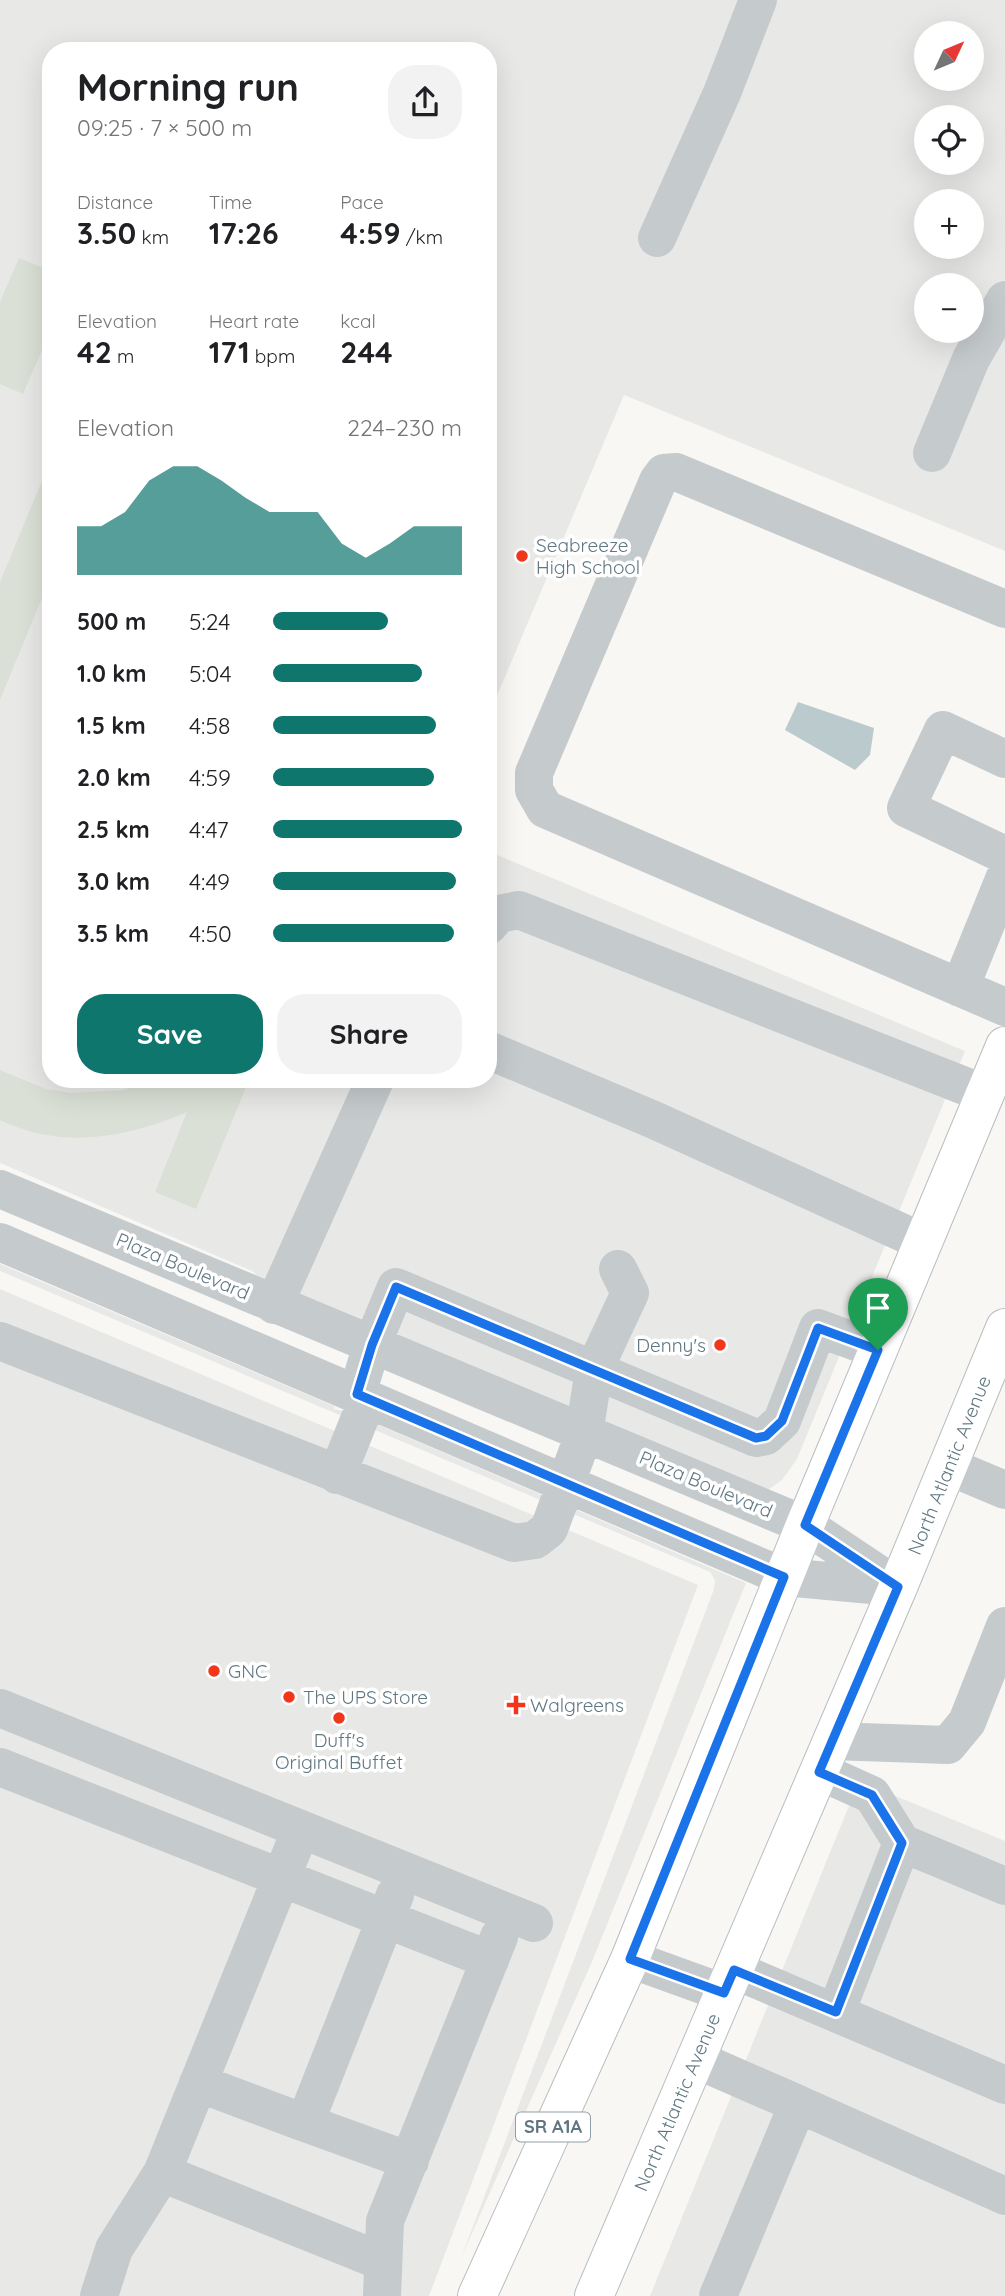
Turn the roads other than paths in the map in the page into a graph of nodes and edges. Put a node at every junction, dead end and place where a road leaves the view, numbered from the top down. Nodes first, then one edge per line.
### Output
1 (758, 0) edge
2 (657, 237) dead end
3 (1005, 300) edge
4 (932, 453) dead end
5 (1005, 609) edge
6 (1005, 760) edge
7 (1005, 855) edge
8 (1005, 877) edge
9 (497, 916) edge
10 (960, 988) junction
11 (1005, 1007) edge
12 (1005, 1046) edge
13 (497, 1054) edge
14 (371, 1088) edge
15 (985, 1094) junction
16 (0, 1189) edge
17 (0, 1242) edge
18 (923, 1242) junction
19 (618, 1269) dead end
20 (274, 1305) junction
21 (1005, 1328) edge
22 (0, 1341) edge
23 (372, 1345) junction
24 (878, 1350) junction
25 (594, 1370) junction
26 (362, 1396) junction
27 (584, 1434) junction
28 (948, 1466) junction
29 (337, 1475) junction
30 (566, 1484) junction
31 (1005, 1490) edge
32 (805, 1525) junction
33 (784, 1577) junction
34 (898, 1587) junction
35 (1005, 1626) edge
36 (7, 1711) edge
37 (105, 1750) junction
38 (0, 1752) edge
39 (826, 1756) junction
40 (0, 1767) edge
41 (210, 1792) junction
42 (84, 1800) junction
43 (301, 1829) junction
44 (188, 1841) junction
45 (902, 1843) junction
46 (405, 1871) junction
47 (281, 1878) junction
48 (1005, 1886) edge
49 (385, 1919) junction
50 (630, 1959) junction
51 (490, 1960) junction
52 (729, 1982) junction
53 (836, 2012) junction
54 (695, 2059) junction
55 (198, 2083) junction
56 (1005, 2085) edge
57 (798, 2104) junction
58 (305, 2123) junction
59 (410, 2161) junction
60 (162, 2173) junction
61 (1005, 2196) edge
62 (382, 2278) edge
63 (99, 2296) edge
64 (477, 2296) edge
65 (594, 2296) edge
66 (718, 2296) edge

1 - 2 street
3 - 4 street
5 - 10 street
6 - 7 street
8 - 10 street
9 - 15 street
10 - 11 street
12 - 15 main road, SR A1A
13 - 18 street
14 - 20 street
15 - 18 main road, SR A1A
16 - 20 street, Plaza Boulevard
17 - 26 street
18 - 24 main road, SR A1A
19 - 25 street
20 - 23 street, Plaza Boulevard
21 - 28 main road, North Atlantic Avenue
22 - 29 street
23 - 25 street
23 - 26 street
23 - 27 street, Plaza Boulevard
24 - 25 street
24 - 32 main road, SR A1A
25 - 27 street
26 - 29 street
26 - 30 street
27 - 30 street
27 - 32 street, Plaza Boulevard
28 - 31 street
28 - 34 main road, North Atlantic Avenue
29 - 30 street
30 - 33 street
32 - 33 main road, SR A1A
32 - 34 street, Plaza Boulevard
33 - 34 street
33 - 50 main road, SR A1A
34 - 39 main road, North Atlantic Avenue
35 - 39 street
36 - 37 street
36 - 38 street
37 - 41 street
37 - 42 street
39 - 45 street
39 - 52 main road, North Atlantic Avenue
40 - 42 street
41 - 43 street
41 - 44 street
42 - 44 street
43 - 46 street
43 - 47 street
44 - 47 street
45 - 48 street
45 - 53 street
46 - 49 street
46 - 51 street
47 - 49 street
47 - 55 street
49 - 51 street
49 - 58 street
50 - 52 street
50 - 64 main road, SR A1A
51 - 59 street
52 - 53 street
52 - 54 main road, North Atlantic Avenue
53 - 56 street
54 - 57 street
54 - 65 main road, North Atlantic Avenue
55 - 58 street
55 - 60 street
57 - 61 street
57 - 66 street
58 - 59 street
59 - 62 street
60 - 62 street
60 - 63 street

